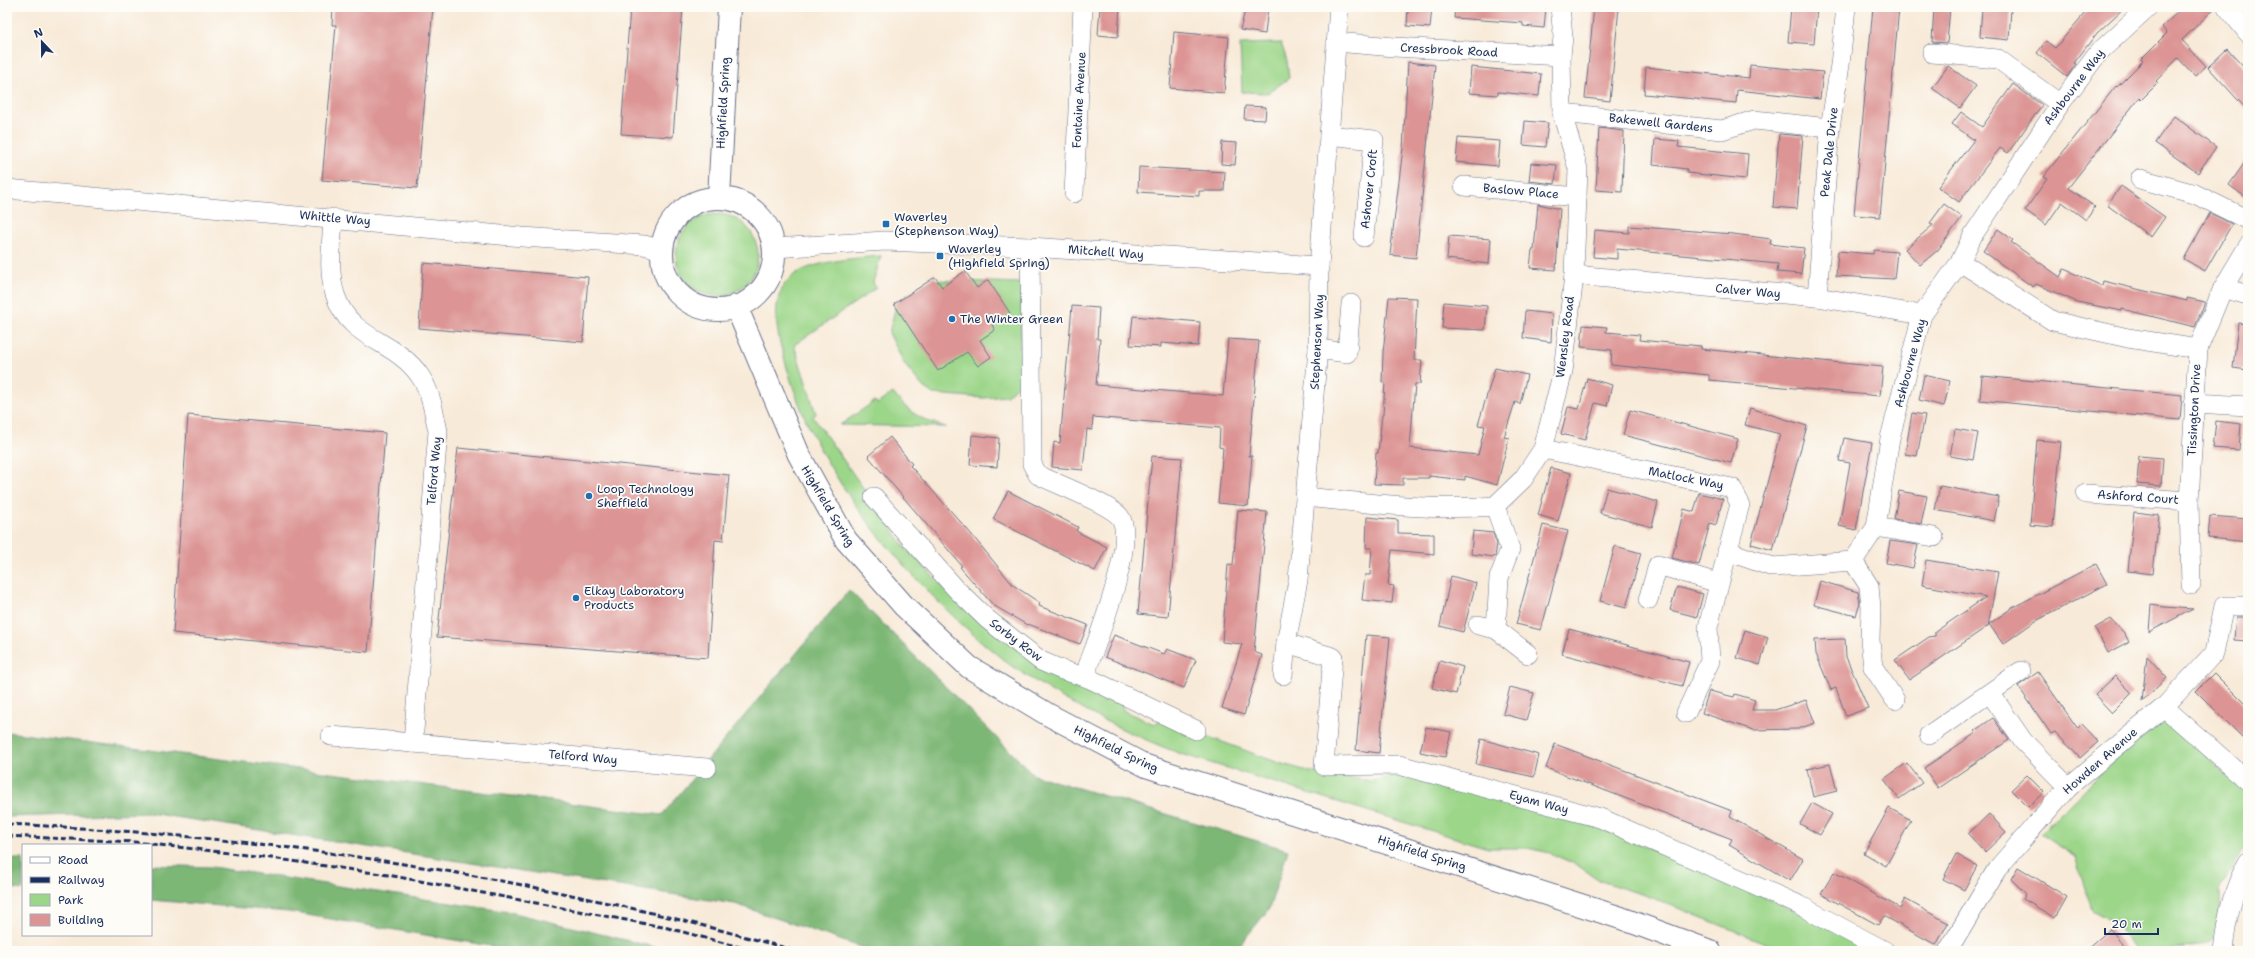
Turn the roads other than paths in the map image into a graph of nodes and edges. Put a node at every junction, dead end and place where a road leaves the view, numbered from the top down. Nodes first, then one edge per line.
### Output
1 (729, 7) edge
2 (1083, 7) edge
3 (1339, 7) edge
4 (1560, 7) edge
5 (1846, 7) edge
6 (2148, 7) edge
7 (2227, 7) edge
8 (2248, 33) edge
9 (1336, 42) junction
10 (1932, 53) dead end
11 (1561, 56) junction
12 (2060, 104) junction
13 (1562, 113) junction
14 (1830, 128) junction
15 (1329, 135) junction
16 (2140, 179) dead end
17 (1464, 186) dead end
18 (7, 189) edge
19 (1074, 193) dead end
20 (1577, 197) junction
21 (719, 198) junction
22 (333, 218) junction
23 (2248, 220) edge
24 (1364, 237) dead end
25 (2248, 246) edge
26 (1030, 247) junction
27 (774, 248) junction
28 (662, 250) junction
29 (1960, 262) junction
30 (1319, 266) junction
31 (1574, 275) junction
32 (2223, 288) junction
33 (2248, 295) edge
34 (1817, 297) junction
35 (1351, 304) dead end
36 (736, 306) junction
37 (1922, 314) junction
38 (1318, 349) junction
39 (2198, 349) junction
40 (2194, 403) junction
41 (2248, 406) edge
42 (1542, 450) junction
43 (2086, 494) dead end
44 (874, 497) dead end
45 (1305, 497) junction
46 (2189, 501) junction
47 (1495, 506) junction
48 (1876, 527) junction
49 (1934, 537) dead end
50 (1727, 551) junction
51 (1852, 560) junction
52 (1718, 582) junction
53 (2191, 585) dead end
54 (1648, 600) dead end
55 (2248, 606) edge
56 (1286, 643) junction
57 (1528, 654) dead end
58 (2021, 671) dead end
59 (1283, 675) dead end
60 (1088, 678) junction
61 (1990, 693) junction
62 (1895, 700) dead end
63 (2164, 707) junction
64 (1686, 713) dead end
65 (1196, 730) dead end
66 (331, 736) dead end
67 (1929, 736) dead end
68 (413, 743) junction
69 (707, 768) dead end
70 (2248, 781) edge
71 (2068, 787) junction
72 (2248, 862) edge
73 (1710, 951) edge
74 (1884, 951) edge
75 (1948, 951) edge
76 (2223, 951) edge

1 - 21 main road, Highfield Spring
2 - 19 street, Fontaine Avenue
3 - 9 street, Stephenson Way
4 - 11 street, Wensley Road
5 - 14 street, Peak Dale Drive
6 - 12 street, Ashbourne Way
7 - 8 street
9 - 11 street, Cressbrook Road
9 - 15 street, Stephenson Way
10 - 12 street
11 - 13 street, Wensley Road
12 - 29 street, Ashbourne Way
13 - 14 street, Bakewell Gardens
13 - 20 street, Wensley Road
14 - 34 street, Peak Dale Drive
15 - 24 street, Ashover Croft
15 - 30 street, Stephenson Way
16 - 23 street
17 - 20 street, Baslow Place
18 - 22 street, Whittle Way
20 - 31 street, Wensley Road
21 - 27 main road
21 - 28 main road
22 - 28 street, Whittle Way
22 - 68 street, Telford Way
25 - 32 street, Tissington Drive
26 - 27 street, Mitchell Way
26 - 30 street, Mitchell Way
26 - 60 street
27 - 36 main road
28 - 36 main road
29 - 37 street, Ashbourne Way
29 - 39 street
30 - 38 street, Stephenson Way
31 - 34 street, Calver Way
31 - 42 street, Wensley Road
32 - 33 street
32 - 39 street, Tissington Drive
34 - 37 street, Calver Way
35 - 38 street
36 - 73 main road, Highfield Spring
37 - 48 street, Ashbourne Way
38 - 45 street, Stephenson Way
39 - 40 street, Tissington Drive
40 - 41 street
40 - 46 street, Tissington Drive
42 - 47 street, Wensley Road
42 - 50 street, Matlock Way
43 - 46 street, Ashford Court
44 - 60 street, Sorby Row
45 - 47 street
45 - 56 street, Stephenson Way
46 - 53 street, Tissington Drive
47 - 57 street
48 - 49 street
48 - 51 street, Ashbourne Way
50 - 51 street
50 - 52 street, Matlock Way
51 - 62 street
52 - 54 street
52 - 64 street, Matlock Way
55 - 63 street, Howden Avenue
56 - 59 street, Stephenson Way
56 - 74 street, Eyam Way
58 - 61 street
60 - 65 street, Sorby Row
61 - 67 street
61 - 71 street
63 - 70 street
63 - 71 street, Howden Avenue
66 - 68 street, Telford Way
68 - 69 street, Telford Way
71 - 75 street, Howden Avenue
72 - 76 street

